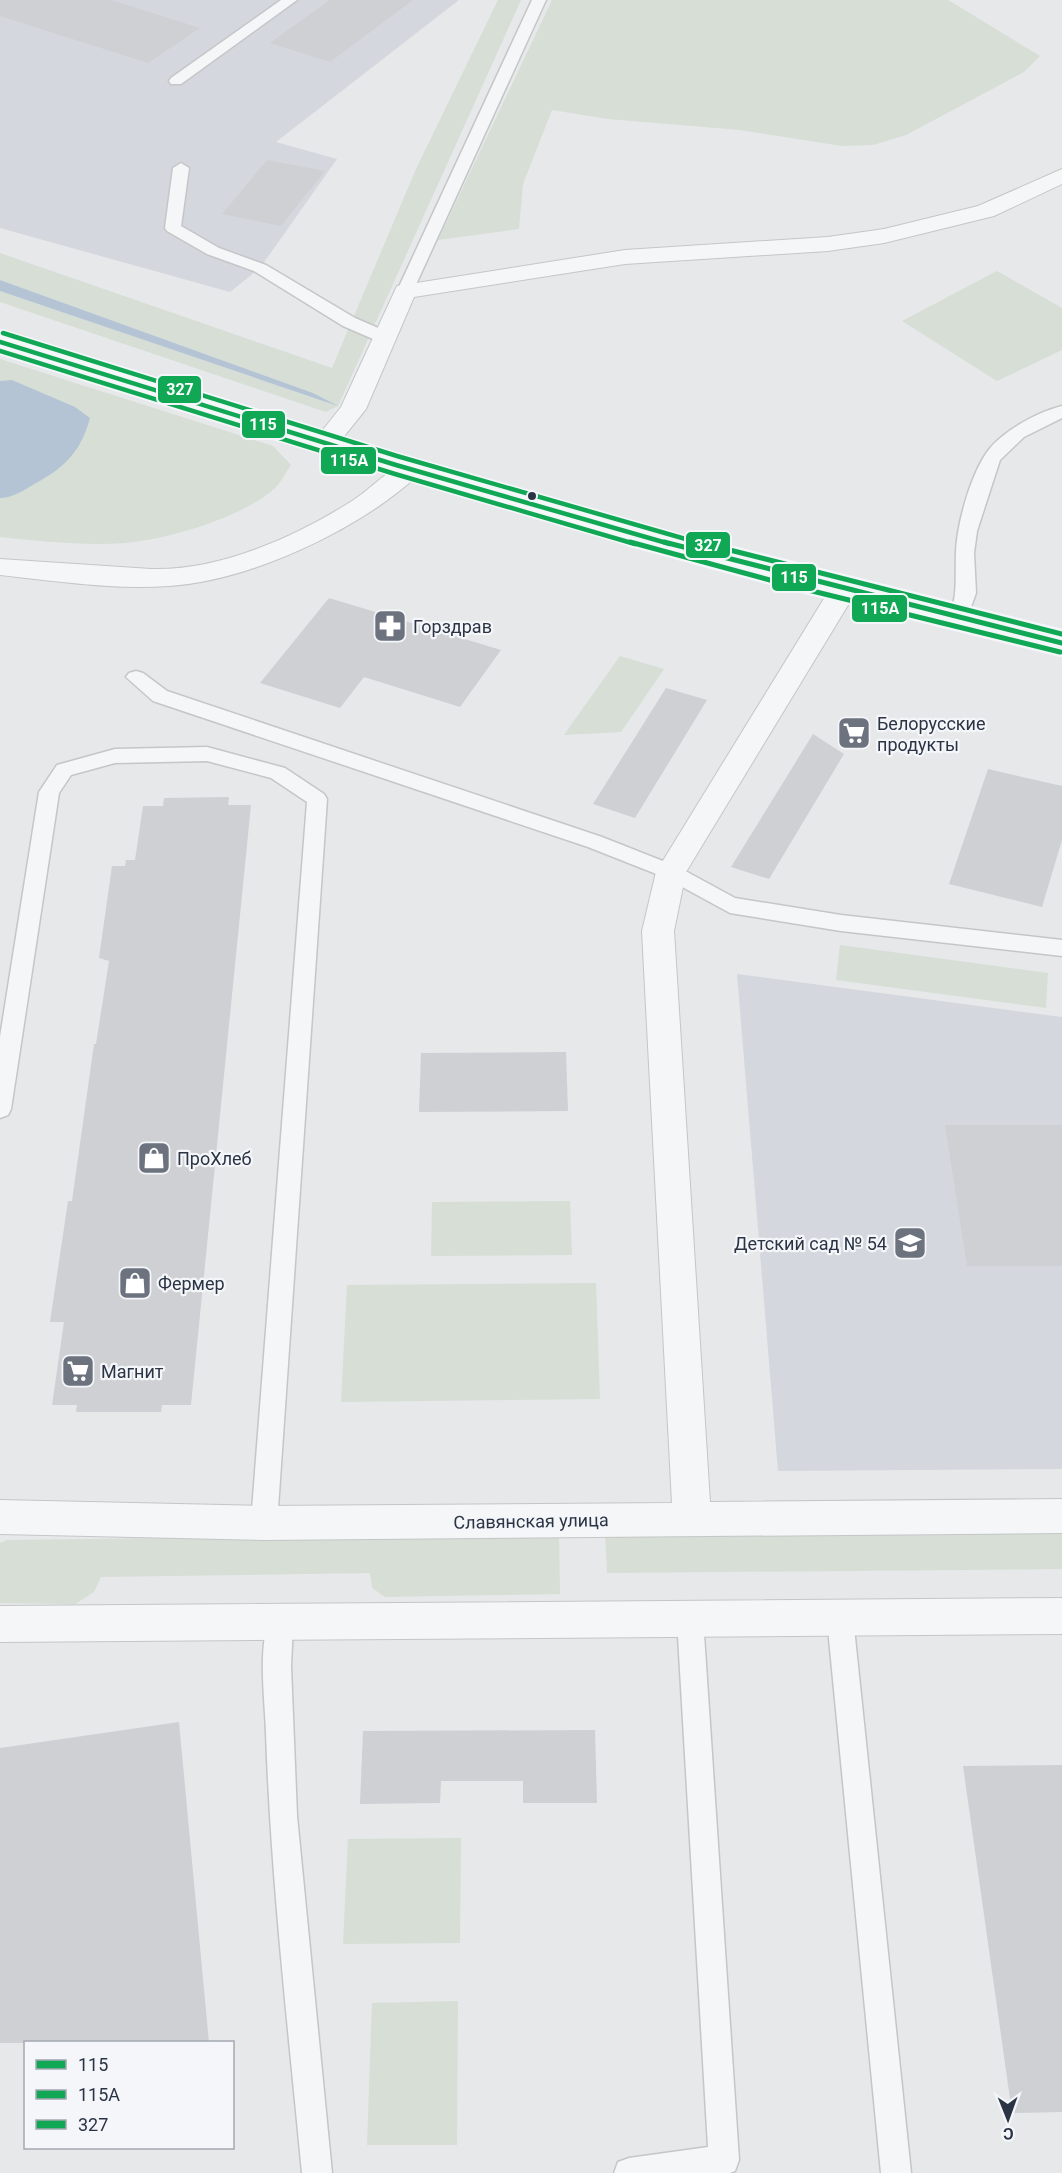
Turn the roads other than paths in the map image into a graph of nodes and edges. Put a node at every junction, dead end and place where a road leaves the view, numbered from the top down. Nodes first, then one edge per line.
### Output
1 (290, 0) edge
2 (539, 0) edge
3 (177, 81) dead end
4 (181, 168) dead end
5 (1062, 176) edge
6 (405, 291) junction
7 (386, 338) junction
8 (0, 342) edge
9 (1062, 411) edge
10 (324, 445) junction
11 (408, 470) junction
12 (0, 567) edge
13 (842, 592) junction
14 (958, 620) junction
15 (1062, 643) edge
16 (136, 676) dead end
17 (671, 872) junction
18 (1062, 948) edge
19 (0, 1109) edge
20 (1062, 1516) edge
21 (0, 1517) edge
22 (692, 1519) junction
23 (264, 1523) junction
24 (1062, 1616) edge
25 (840, 1618) junction
26 (690, 1619) junction
27 (0, 1624) edge
28 (280, 1624) junction
29 (316, 2173) edge
30 (629, 2173) edge
31 (896, 2173) edge

1 - 3 lane
2 - 6 lane
4 - 7 lane
5 - 6 street
6 - 7 street
7 - 10 street
8 - 10 main road
9 - 14 lane
10 - 11 main road
11 - 12 street
11 - 13 main road
13 - 14 main road
13 - 17 street
14 - 15 main road
16 - 17 lane
17 - 18 lane
17 - 22 street
19 - 23 lane
20 - 22 street, Славянская улица
21 - 23 street, Славянская улица
22 - 23 street, Славянская улица
24 - 25 street
25 - 26 street
25 - 31 lane
26 - 28 street
26 - 30 lane
27 - 28 street
28 - 29 lane

